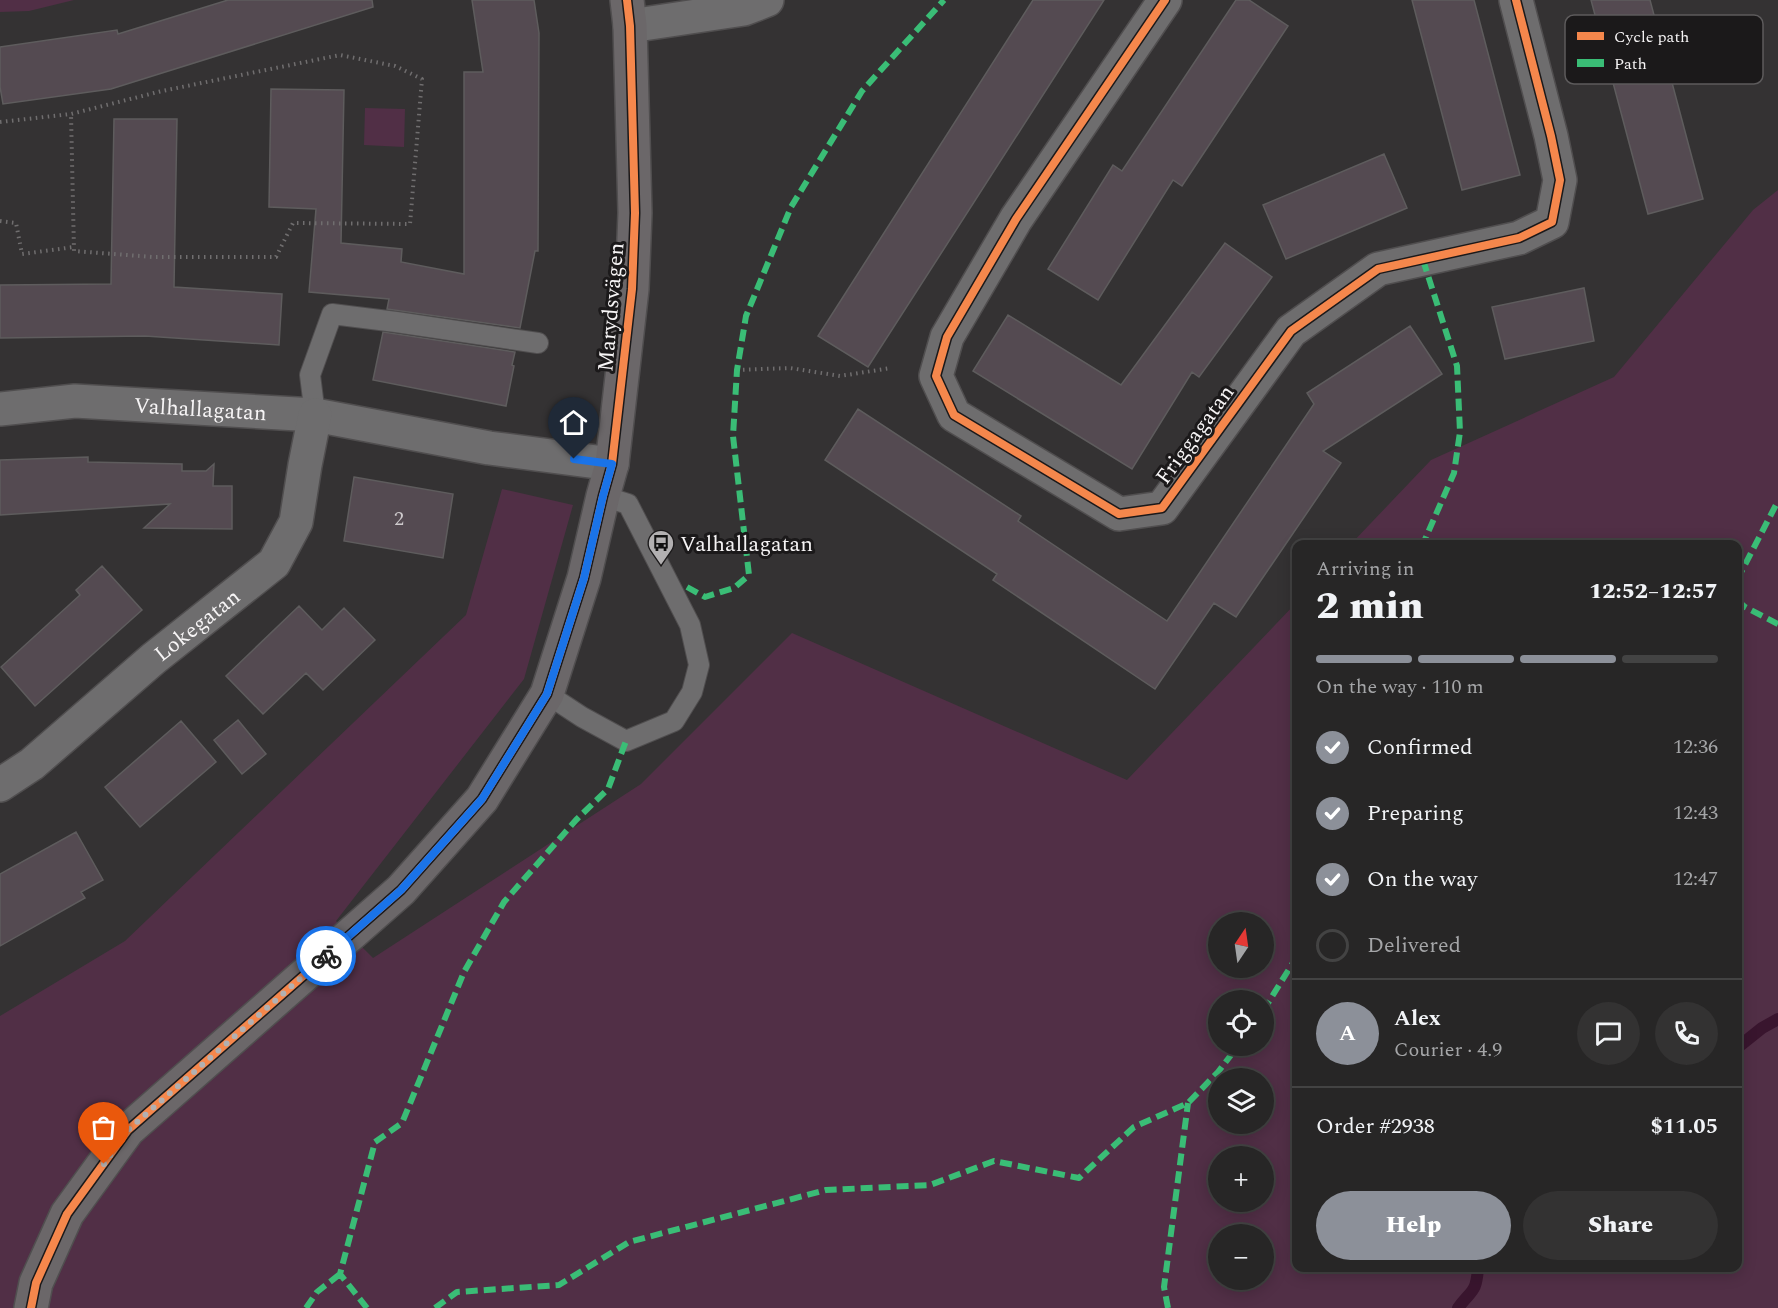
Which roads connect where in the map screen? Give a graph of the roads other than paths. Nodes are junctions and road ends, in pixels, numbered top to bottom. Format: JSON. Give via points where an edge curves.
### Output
{"nodes":[{"id":1,"x":767,"y":0,"type":"edge"},
{"id":2,"x":1165,"y":0,"type":"edge"},
{"id":3,"x":1516,"y":0,"type":"edge"},
{"id":4,"x":629,"y":13,"type":"edge"},
{"id":5,"x":538,"y":344,"type":"dead end"},
{"id":6,"x":0,"y":410,"type":"edge"},
{"id":7,"x":315,"y":415,"type":"junction"},
{"id":8,"x":612,"y":464,"type":"junction"},
{"id":9,"x":603,"y":496,"type":"junction"},
{"id":10,"x":547,"y":694,"type":"junction"},
{"id":11,"x":0,"y":785,"type":"edge"},
{"id":12,"x":31,"y":1308,"type":"edge"}],
"edges":[{"from":1,"to":4,"type":"street","via":[[744,9]]},
{"from":2,"to":3,"type":"street","name":"Friggagatan","via":[[1017,219],[947,338],[936,376],[954,415],[1119,514],[1162,508],[1291,331],[1378,269],[1519,238],[1552,222],[1560,180]]},
{"from":4,"to":8,"type":"street","name":"Marydsvägen","via":[[635,213],[632,289]]},
{"from":5,"to":7,"type":"lane","via":[[332,314],[310,375]]},
{"from":6,"to":7,"type":"street","name":"Valhallagatan","via":[[75,401]]},
{"from":7,"to":8,"type":"street","name":"Valhallagatan","via":[[489,448]]},
{"from":7,"to":11,"type":"street","name":"Lokegatan","via":[[296,522],[274,563],[153,659],[32,764]]},
{"from":8,"to":9,"type":"street","name":"Marydsvägen"},
{"from":9,"to":10,"type":"street","name":"Marydsvägen","via":[[584,578]]},
{"from":9,"to":10,"type":"lane","via":[[628,504],[690,625],[699,665],[692,692],[674,721],[626,741]]},
{"from":10,"to":12,"type":"street","name":"Marydsvägen","via":[[482,799],[401,890],[128,1130],[67,1214],[36,1283]]}]}
